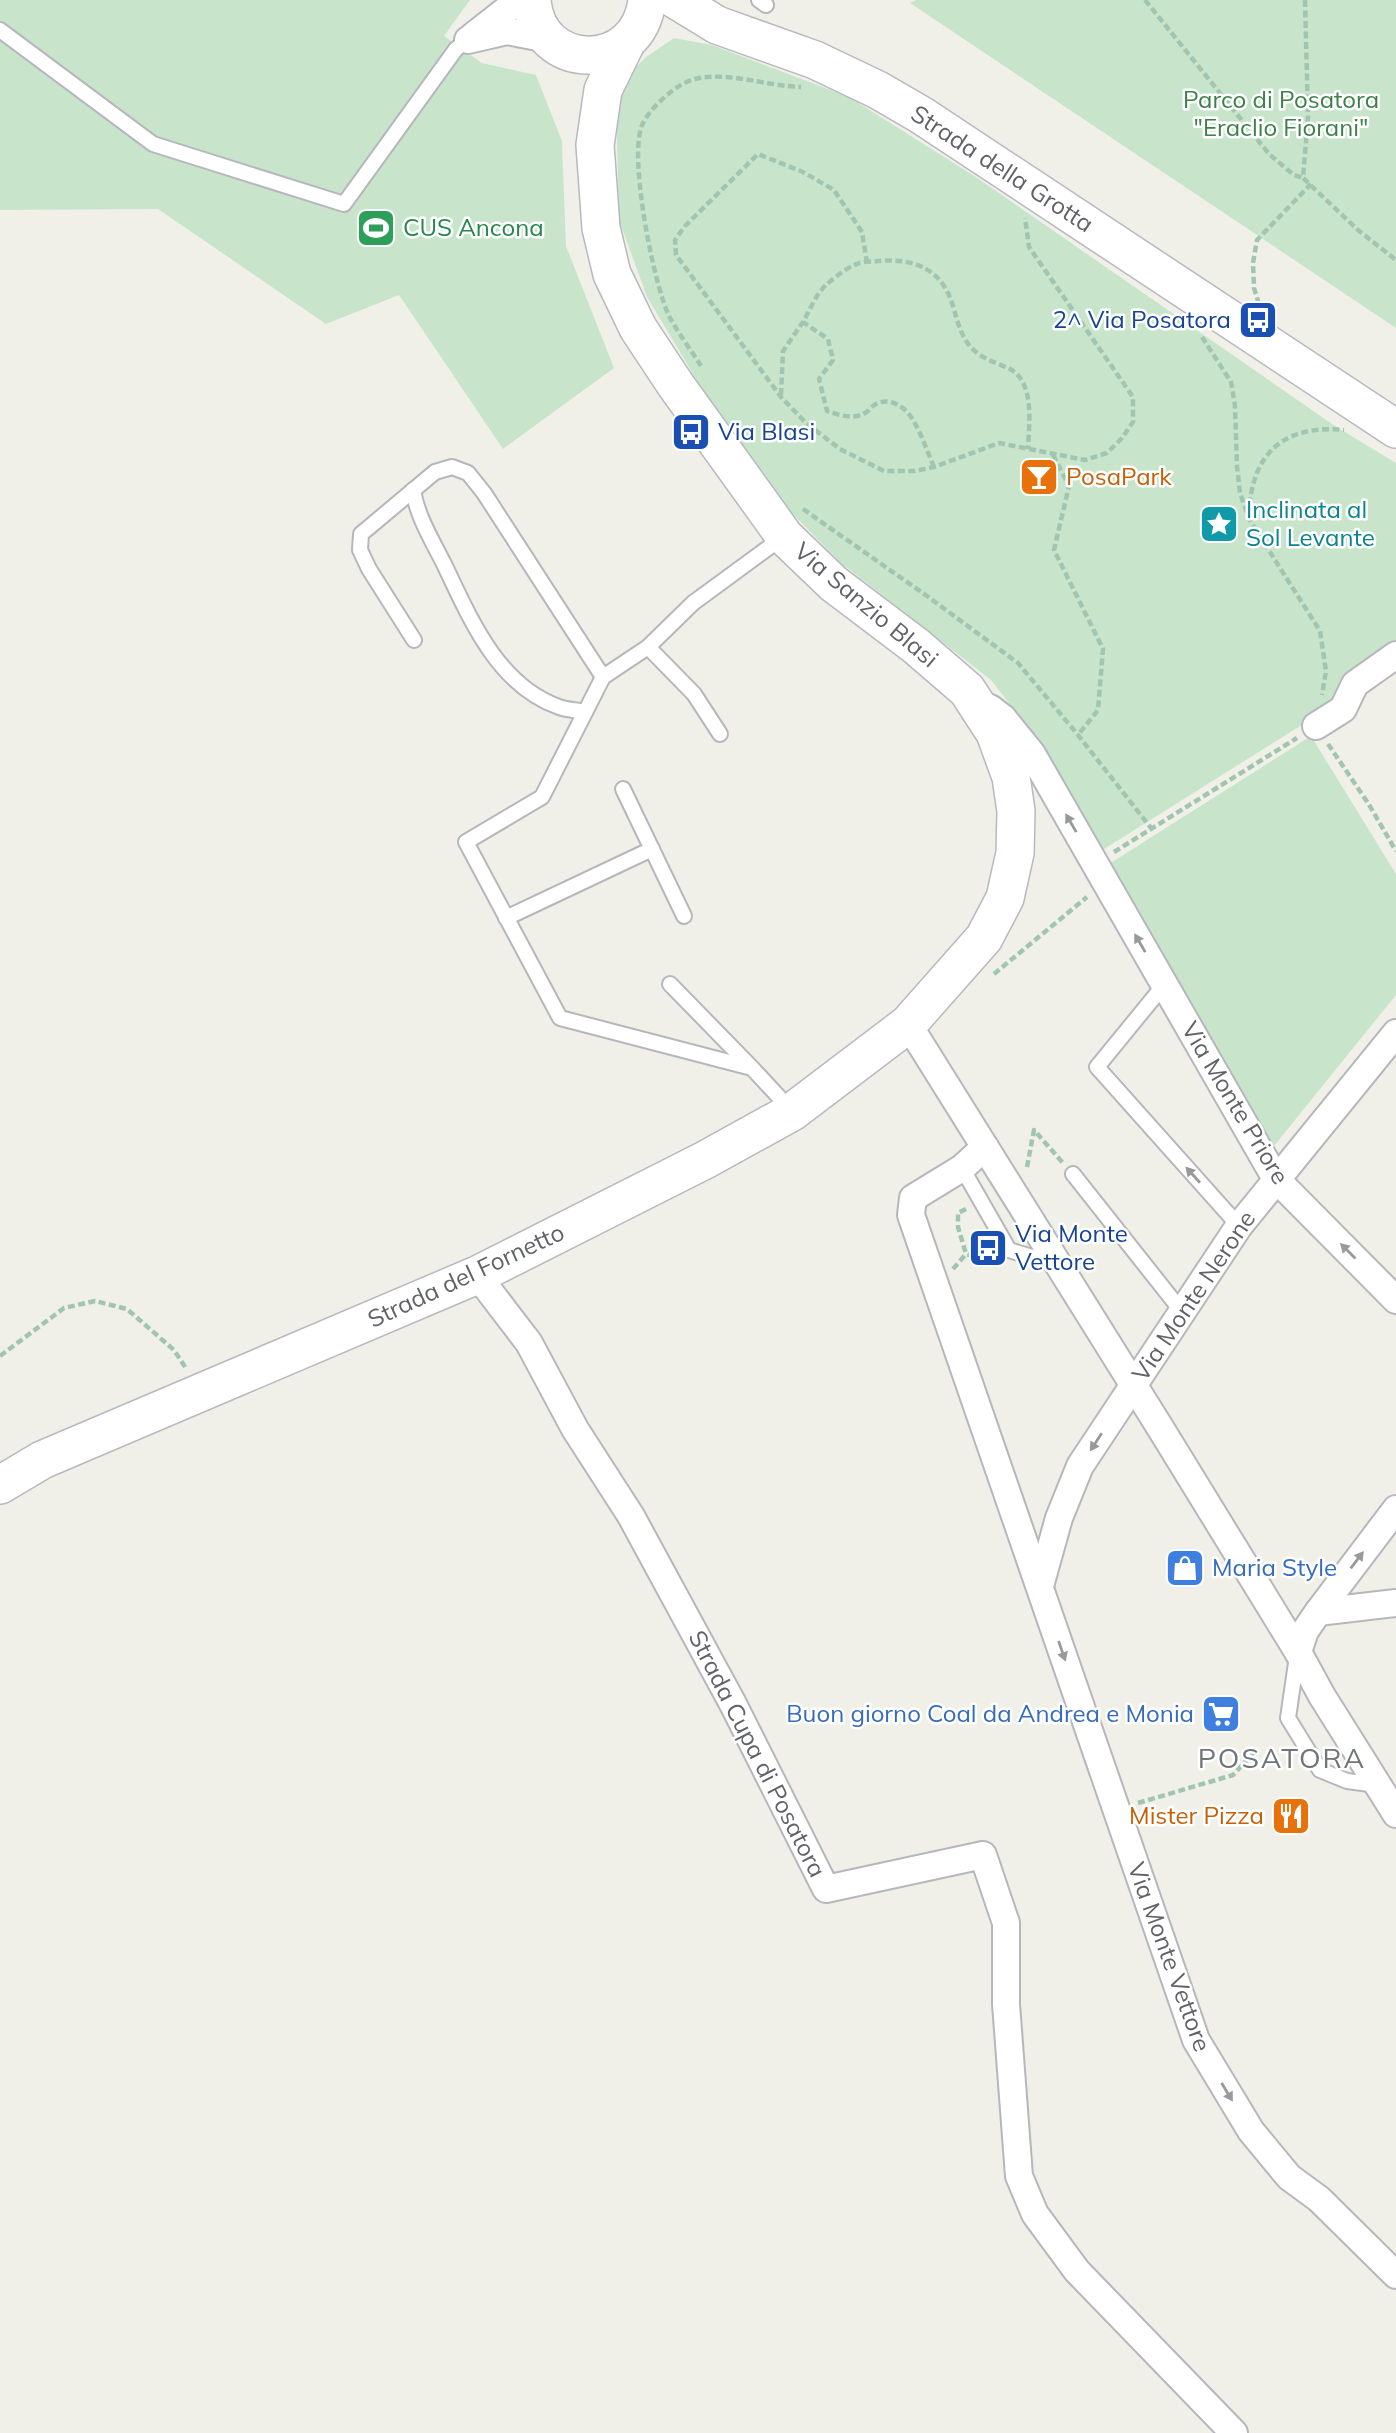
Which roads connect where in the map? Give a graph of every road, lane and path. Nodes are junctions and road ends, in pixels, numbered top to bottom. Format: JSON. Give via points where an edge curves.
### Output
{"nodes":[{"id":1,"x":519,"y":0,"type":"edge"},
{"id":2,"x":532,"y":0,"type":"edge"},
{"id":3,"x":676,"y":0,"type":"edge"},
{"id":4,"x":1146,"y":0,"type":"edge"},
{"id":5,"x":1305,"y":0,"type":"edge"},
{"id":6,"x":637,"y":25,"type":"edge"},
{"id":7,"x":717,"y":25,"type":"junction"},
{"id":8,"x":0,"y":30,"type":"edge"},
{"id":9,"x":468,"y":40,"type":"junction"},
{"id":10,"x":558,"y":46,"type":"junction"},
{"id":11,"x":803,"y":88,"type":"dead end"},
{"id":12,"x":595,"y":145,"type":"junction"},
{"id":13,"x":1303,"y":178,"type":"junction"},
{"id":14,"x":1021,"y":182,"type":"junction"},
{"id":15,"x":1311,"y":184,"type":"junction"},
{"id":16,"x":1396,"y":260,"type":"edge"},
{"id":17,"x":867,"y":262,"type":"junction"},
{"id":18,"x":803,"y":322,"type":"junction"},
{"id":19,"x":1200,"y":332,"type":"dead end"},
{"id":20,"x":1270,"y":346,"type":"junction"},
{"id":21,"x":704,"y":371,"type":"dead end"},
{"id":22,"x":781,"y":397,"type":"junction"},
{"id":23,"x":1396,"y":429,"type":"edge"},
{"id":24,"x":1348,"y":431,"type":"dead end"},
{"id":25,"x":1028,"y":449,"type":"junction"},
{"id":26,"x":1053,"y":454,"type":"junction"},
{"id":27,"x":934,"y":467,"type":"junction"},
{"id":28,"x":414,"y":490,"type":"junction"},
{"id":29,"x":788,"y":519,"type":"junction"},
{"id":30,"x":1249,"y":519,"type":"junction"},
{"id":31,"x":414,"y":640,"type":"dead end"},
{"id":32,"x":648,"y":647,"type":"junction"},
{"id":33,"x":1396,"y":655,"type":"edge"},
{"id":34,"x":603,"y":677,"type":"junction"},
{"id":35,"x":967,"y":690,"type":"junction"},
{"id":36,"x":585,"y":712,"type":"junction"},
{"id":37,"x":1316,"y":726,"type":"junction"},
{"id":38,"x":720,"y":734,"type":"dead end"},
{"id":39,"x":1078,"y":734,"type":"junction"},
{"id":40,"x":623,"y":789,"type":"dead end"},
{"id":41,"x":1151,"y":828,"type":"junction"},
{"id":42,"x":652,"y":849,"type":"junction"},
{"id":43,"x":1396,"y":851,"type":"edge"},
{"id":44,"x":1096,"y":881,"type":"junction"},
{"id":45,"x":684,"y":915,"type":"dead end"},
{"id":46,"x":506,"y":918,"type":"junction"},
{"id":47,"x":990,"y":977,"type":"dead end"},
{"id":48,"x":670,"y":984,"type":"dead end"},
{"id":49,"x":1164,"y":985,"type":"junction"},
{"id":50,"x":908,"y":1024,"type":"junction"},
{"id":51,"x":1396,"y":1033,"type":"edge"},
{"id":52,"x":752,"y":1068,"type":"junction"},
{"id":53,"x":792,"y":1112,"type":"junction"},
{"id":54,"x":985,"y":1147,"type":"junction"},
{"id":55,"x":962,"y":1168,"type":"junction"},
{"id":56,"x":1025,"y":1172,"type":"dead end"},
{"id":57,"x":1073,"y":1174,"type":"joint"},
{"id":58,"x":1276,"y":1180,"type":"junction"},
{"id":59,"x":973,"y":1204,"type":"dead end"},
{"id":60,"x":1239,"y":1226,"type":"junction"},
{"id":61,"x":1002,"y":1254,"type":"dead end"},
{"id":62,"x":1059,"y":1265,"type":"junction"},
{"id":63,"x":478,"y":1275,"type":"junction"},
{"id":64,"x":1396,"y":1300,"type":"edge"},
{"id":65,"x":1182,"y":1313,"type":"junction"},
{"id":66,"x":0,"y":1356,"type":"edge"},
{"id":67,"x":1134,"y":1385,"type":"junction"},
{"id":68,"x":201,"y":1391,"type":"junction"},
{"id":69,"x":0,"y":1485,"type":"edge"},
{"id":70,"x":1396,"y":1508,"type":"edge"},
{"id":71,"x":1040,"y":1586,"type":"junction"},
{"id":72,"x":1396,"y":1603,"type":"edge"},
{"id":73,"x":1318,"y":1612,"type":"junction"},
{"id":74,"x":1298,"y":1652,"type":"junction"},
{"id":75,"x":1253,"y":1753,"type":"dead end"},
{"id":76,"x":1378,"y":1785,"type":"junction"},
{"id":77,"x":1116,"y":1810,"type":"junction"},
{"id":78,"x":1396,"y":1814,"type":"edge"},
{"id":79,"x":1396,"y":2275,"type":"edge"},
{"id":80,"x":1234,"y":2433,"type":"edge"}],
"edges":[{"from":1,"to":9,"type":"street"},
{"from":2,"to":10,"type":"street","via":[[537,24]]},
{"from":3,"to":7,"type":"street","name":"Strada della Grotta"},
{"from":4,"to":13,"type":"path","via":[[1269,154]]},
{"from":5,"to":13,"type":"path","via":[[1308,117]]},
{"from":6,"to":7,"type":"street","name":"Strada della Grotta"},
{"from":6,"to":10,"type":"street","name":"Strada della Grotta","via":[[601,55],[587,56]]},
{"from":6,"to":12,"type":"street","name":"Via Sanzio Blasi","via":[[603,90]]},
{"from":7,"to":14,"type":"street","name":"Strada della Grotta","via":[[815,60],[878,90]]},
{"from":8,"to":9,"type":"lane","via":[[153,144],[344,204],[456,49]]},
{"from":9,"to":10,"type":"street","name":"Strada della Grotta","via":[[507,31]]},
{"from":10,"to":12,"type":"street","name":"Via Sanzio Blasi","via":[[584,97]]},
{"from":11,"to":21,"type":"path","via":[[724,78],[693,79],[664,96],[642,124],[637,165],[648,243],[669,315]]},
{"from":12,"to":29,"type":"street","name":"Via Sanzio Blasi","via":[[601,228],[612,274],[638,328],[722,453]]},
{"from":13,"to":15,"type":"path"},
{"from":14,"to":20,"type":"street","name":"Strada della Grotta"},
{"from":14,"to":26,"type":"path","via":[[1028,247],[1132,397],[1133,422],[1107,453],[1085,460]]},
{"from":15,"to":16,"type":"path"},
{"from":15,"to":20,"type":"path","via":[[1257,240],[1254,288]]},
{"from":17,"to":18,"type":"path","via":[[856,264],[824,287]]},
{"from":17,"to":22,"type":"path","via":[[862,232],[834,190],[758,155],[676,240],[676,255]]},
{"from":17,"to":25,"type":"path","via":[[911,261],[931,271],[944,285],[957,327],[971,349],[1011,369],[1023,382],[1030,410]]},
{"from":18,"to":22,"type":"path","via":[[783,351]]},
{"from":18,"to":27,"type":"path","via":[[828,339],[833,360],[819,379],[827,411],[855,416],[885,400],[895,402],[910,415]]},
{"from":19,"to":30,"type":"path","via":[[1231,382],[1240,494]]},
{"from":20,"to":23,"type":"street","name":"Strada della Grotta"},
{"from":22,"to":27,"type":"path","via":[[840,449],[884,471]]},
{"from":24,"to":30,"type":"path","via":[[1306,432],[1276,446],[1253,479]]},
{"from":25,"to":26,"type":"path"},
{"from":25,"to":27,"type":"path","via":[[999,443]]},
{"from":26,"to":39,"type":"path","via":[[1069,486],[1054,550],[1103,649],[1098,710]]},
{"from":28,"to":31,"type":"lane","via":[[368,526],[361,534],[360,550]]},
{"from":28,"to":34,"type":"lane","via":[[435,472],[452,467],[468,473]]},
{"from":28,"to":36,"type":"lane","via":[[416,507],[490,651],[507,673],[534,695],[560,708]]},
{"from":29,"to":32,"type":"lane"},
{"from":29,"to":35,"type":"street","name":"Via Sanzio Blasi","via":[[834,583]]},
{"from":29,"to":39,"type":"path","via":[[927,596],[1017,663]]},
{"from":30,"to":37,"type":"path","via":[[1320,631],[1326,671]]},
{"from":32,"to":34,"type":"lane"},
{"from":32,"to":38,"type":"lane","via":[[694,694]]},
{"from":33,"to":37,"type":"street","via":[[1355,684],[1343,709]]},
{"from":34,"to":36,"type":"lane"},
{"from":44,"to":35,"type":"street","name":"Via Sanzio Blasi","one_way":true,"via":[[1032,754],[1003,718]]},
{"from":35,"to":50,"type":"street","name":"Via Sanzio Blasi","via":[[995,733],[1012,777],[1015,853],[1005,898],[984,938]]},
{"from":36,"to":46,"type":"lane","via":[[542,797],[466,842]]},
{"from":37,"to":41,"type":"path"},
{"from":37,"to":43,"type":"path"},
{"from":39,"to":41,"type":"path"},
{"from":40,"to":42,"type":"lane"},
{"from":41,"to":44,"type":"path"},
{"from":42,"to":45,"type":"lane"},
{"from":42,"to":46,"type":"lane"},
{"from":44,"to":47,"type":"path"},
{"from":49,"to":44,"type":"street","name":"Via Monte Priore","one_way":true},
{"from":46,"to":52,"type":"lane","via":[[560,1018]]},
{"from":48,"to":52,"type":"lane"},
{"from":49,"to":58,"type":"street","name":"Via Monte Priore"},
{"from":60,"to":49,"type":"lane","one_way":true,"via":[[1097,1067]]},
{"from":50,"to":53,"type":"street","name":"Strada del Fornetto"},
{"from":50,"to":54,"type":"street"},
{"from":51,"to":58,"type":"street","name":"Via Monte Nerone"},
{"from":52,"to":53,"type":"lane"},
{"from":53,"to":63,"type":"street","name":"Strada del Fornetto"},
{"from":54,"to":55,"type":"street","name":"Via Monte Vettore"},
{"from":54,"to":62,"type":"street"},
{"from":55,"to":62,"type":"lane","via":[[1009,1250]]},
{"from":55,"to":71,"type":"street","name":"Via Monte Vettore","via":[[913,1198],[911,1215]]},
{"from":56,"to":57,"type":"path","via":[[1034,1130]]},
{"from":57,"to":65,"type":"lane"},
{"from":58,"to":60,"type":"street","name":"Via Monte Nerone"},
{"from":64,"to":58,"type":"street","name":"Via Monte Priore","one_way":true},
{"from":59,"to":61,"type":"path","via":[[958,1213],[966,1254],[990,1262]]},
{"from":60,"to":65,"type":"street","name":"Via Monte Nerone"},
{"from":62,"to":67,"type":"street"},
{"from":63,"to":68,"type":"street","name":"Strada del Fornetto"},
{"from":63,"to":80,"type":"street","name":"Strada Cupa di Posatora","via":[[529,1343],[575,1429],[631,1516],[826,1889],[983,1855],[1006,1923],[1006,2004],[1019,2176],[1035,2214],[1077,2271]]},
{"from":65,"to":67,"type":"street","name":"Via Monte Nerone"},
{"from":66,"to":68,"type":"path","via":[[64,1308],[95,1301],[127,1309],[174,1350]]},
{"from":67,"to":71,"type":"street","name":"Via Monte Nerone","one_way":true,"via":[[1080,1466]]},
{"from":67,"to":74,"type":"street"},
{"from":68,"to":69,"type":"street","name":"Strada del Fornetto","via":[[42,1460]]},
{"from":73,"to":70,"type":"street","one_way":true},
{"from":71,"to":77,"type":"street","name":"Via Monte Vettore","one_way":true},
{"from":72,"to":73,"type":"street"},
{"from":73,"to":74,"type":"street"},
{"from":74,"to":76,"type":"street"},
{"from":74,"to":76,"type":"lane","via":[[1288,1718],[1320,1770]]},
{"from":75,"to":77,"type":"path","via":[[1233,1775]]},
{"from":76,"to":78,"type":"street"},
{"from":77,"to":79,"type":"street","name":"Via Monte Vettore","one_way":true,"via":[[1196,2040],[1216,2074],[1251,2131],[1289,2177],[1319,2199]]}]}
